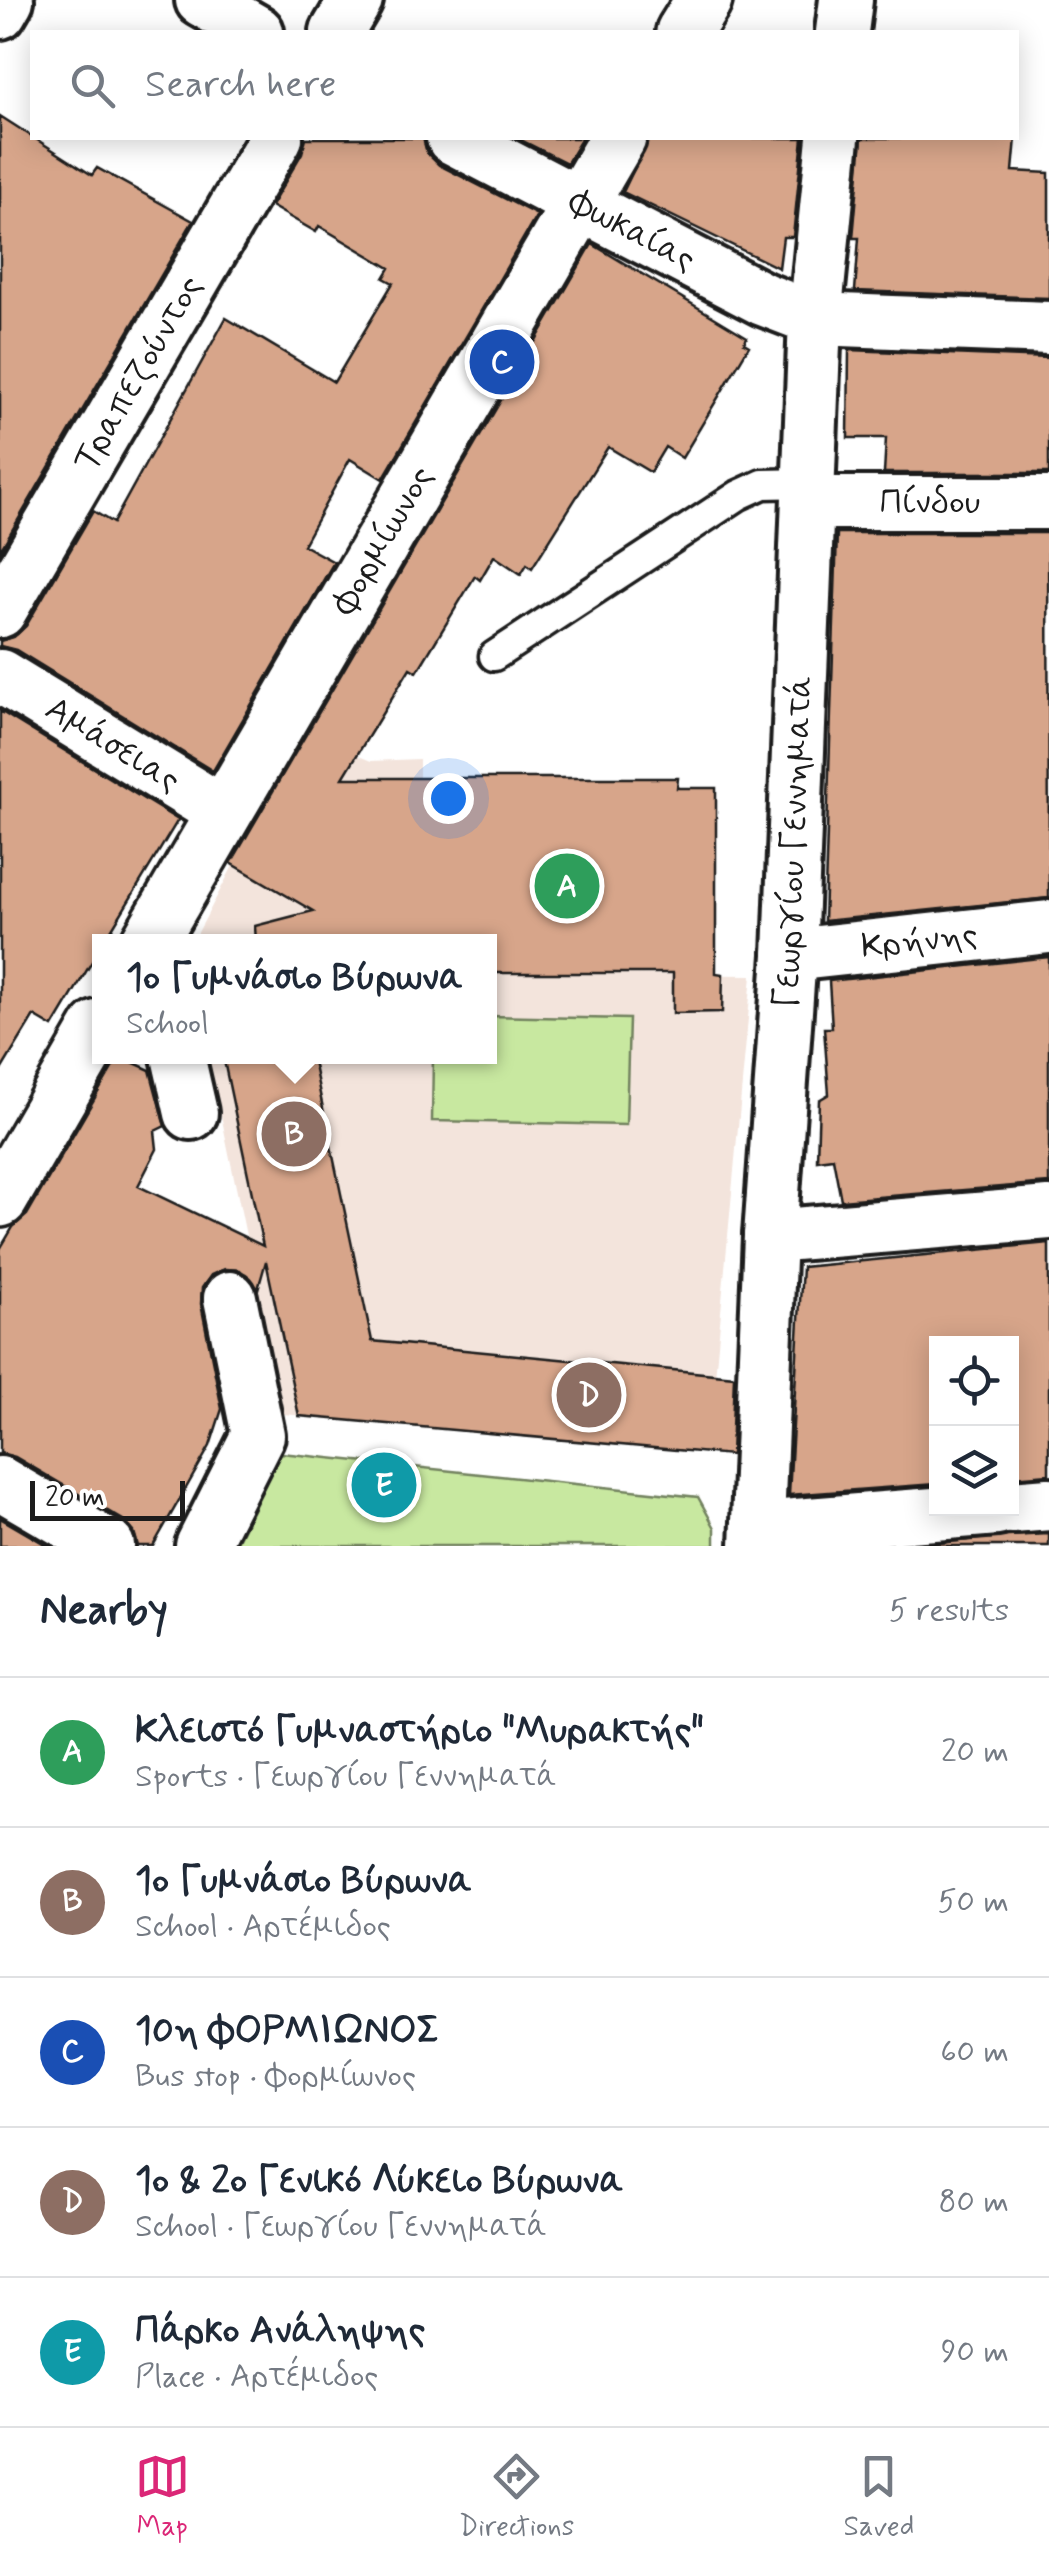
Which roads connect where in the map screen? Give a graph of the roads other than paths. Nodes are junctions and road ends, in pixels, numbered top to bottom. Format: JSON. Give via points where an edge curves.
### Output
{"nodes":[{"id":1,"x":7,"y":0,"type":"edge"},
{"id":2,"x":202,"y":0,"type":"edge"},
{"id":3,"x":356,"y":0,"type":"edge"},
{"id":4,"x":704,"y":0,"type":"edge"},
{"id":5,"x":846,"y":0,"type":"edge"},
{"id":6,"x":0,"y":12,"type":"edge"},
{"id":7,"x":254,"y":30,"type":"edge"},
{"id":8,"x":338,"y":30,"type":"edge"},
{"id":9,"x":685,"y":30,"type":"edge"},
{"id":10,"x":842,"y":30,"type":"edge"},
{"id":11,"x":275,"y":140,"type":"edge"},
{"id":12,"x":458,"y":140,"type":"edge"},
{"id":13,"x":617,"y":140,"type":"edge"},
{"id":14,"x":832,"y":140,"type":"edge"},
{"id":15,"x":578,"y":201,"type":"junction"},
{"id":16,"x":816,"y":318,"type":"junction"},
{"id":17,"x":1049,"y":328,"type":"edge"},
{"id":18,"x":810,"y":493,"type":"junction"},
{"id":19,"x":1049,"y":503,"type":"edge"},
{"id":20,"x":0,"y":611,"type":"edge"},
{"id":21,"x":494,"y":656,"type":"dead end"},
{"id":22,"x":0,"y":676,"type":"edge"},
{"id":23,"x":224,"y":813,"type":"junction"},
{"id":24,"x":1049,"y":928,"type":"edge"},
{"id":25,"x":154,"y":934,"type":"edge"},
{"id":26,"x":790,"y":955,"type":"junction"},
{"id":27,"x":92,"y":1040,"type":"edge"},
{"id":28,"x":180,"y":1064,"type":"edge"},
{"id":29,"x":191,"y":1113,"type":"dead end"},
{"id":30,"x":0,"y":1199,"type":"edge"},
{"id":31,"x":1049,"y":1213,"type":"edge"},
{"id":32,"x":770,"y":1236,"type":"junction"},
{"id":33,"x":230,"y":1298,"type":"dead end"},
{"id":34,"x":0,"y":1483,"type":"edge"},
{"id":35,"x":1049,"y":1504,"type":"edge"},
{"id":36,"x":1019,"y":1506,"type":"edge"},
{"id":37,"x":931,"y":1516,"type":"edge"},
{"id":38,"x":757,"y":1537,"type":"edge"},
{"id":39,"x":108,"y":1546,"type":"edge"},
{"id":40,"x":202,"y":1546,"type":"edge"}],
"edges":[{"from":1,"to":6,"type":"street"},
{"from":2,"to":7,"type":"street"},
{"from":3,"to":8,"type":"street"},
{"from":4,"to":9,"type":"street"},
{"from":5,"to":10,"type":"street"},
{"from":11,"to":20,"type":"street","name":"Τραπεζούντος"},
{"from":12,"to":15,"type":"street","name":"Φωκαίας"},
{"from":13,"to":15,"type":"street","name":"Φορμίωνος"},
{"from":14,"to":16,"type":"street","name":"Γεωργίου Γεννηματά"},
{"from":15,"to":16,"type":"street","name":"Φωκαίας","via":[[762,299]]},
{"from":15,"to":23,"type":"street","name":"Φορμίωνος"},
{"from":16,"to":17,"type":"street","name":"Φωκαίας"},
{"from":16,"to":18,"type":"street","name":"Γεωργίου Γεννηματά"},
{"from":18,"to":19,"type":"street","name":"Πίνδου"},
{"from":18,"to":21,"type":"lane","via":[[763,484],[739,495]]},
{"from":18,"to":26,"type":"street","name":"Γεωργίου Γεννηματά"},
{"from":22,"to":23,"type":"street","name":"Αμάσειας"},
{"from":23,"to":25,"type":"street","name":"Φορμίωνος"},
{"from":24,"to":26,"type":"street","name":"Κρήνης"},
{"from":26,"to":32,"type":"street","name":"Γεωργίου Γεννηματά"},
{"from":27,"to":30,"type":"street"},
{"from":28,"to":29,"type":"street"},
{"from":31,"to":32,"type":"street"},
{"from":32,"to":38,"type":"street","name":"Γεωργίου Γεννηματά"},
{"from":33,"to":40,"type":"street","via":[[258,1435]]},
{"from":34,"to":39,"type":"street"},
{"from":35,"to":36,"type":"street"},
{"from":37,"to":38,"type":"street"}]}
